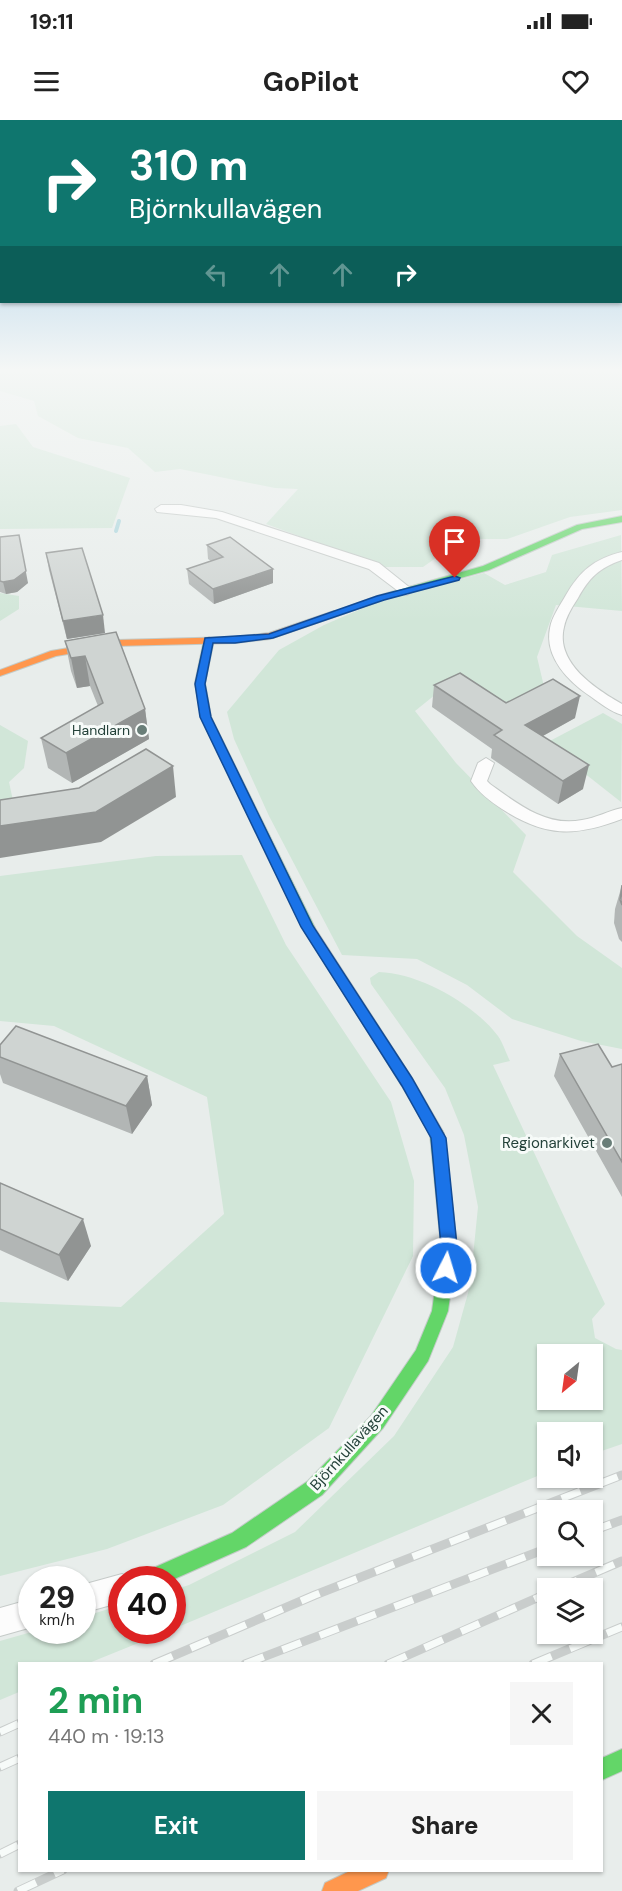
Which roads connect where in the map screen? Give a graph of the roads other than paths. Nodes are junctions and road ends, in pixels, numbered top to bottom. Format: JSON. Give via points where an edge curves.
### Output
{"nodes":[{"id":1,"x":161,"y":509,"type":"dead end"},
{"id":2,"x":622,"y":519,"type":"edge"},
{"id":3,"x":622,"y":556,"type":"edge"},
{"id":4,"x":407,"y":591,"type":"junction"},
{"id":5,"x":209,"y":640,"type":"junction"},
{"id":6,"x":0,"y":673,"type":"edge"},
{"id":7,"x":622,"y":710,"type":"edge"},
{"id":8,"x":486,"y":763,"type":"dead end"},
{"id":9,"x":622,"y":813,"type":"edge"},
{"id":10,"x":180,"y":1566,"type":"edge"},
{"id":11,"x":18,"y":1618,"type":"edge"},
{"id":12,"x":0,"y":1622,"type":"edge"},
{"id":13,"x":622,"y":1760,"type":"edge"},
{"id":14,"x":603,"y":1769,"type":"edge"},
{"id":15,"x":374,"y":1872,"type":"edge"},
{"id":16,"x":333,"y":1891,"type":"edge"}],
"edges":[{"from":1,"to":4,"type":"street","via":[[210,513],[263,529],[374,566]]},
{"from":2,"to":4,"type":"street","via":[[580,527],[486,568]]},
{"from":3,"to":7,"type":"street","via":[[589,569],[556,631],[561,658],[572,675]]},
{"from":4,"to":5,"type":"street","via":[[270,636]]},
{"from":5,"to":6,"type":"street","via":[[116,643],[54,653]]},
{"from":5,"to":10,"type":"street","name":"Björnkullavägen","via":[[200,684],[206,717],[308,927],[439,1138],[449,1246],[440,1311],[422,1355],[377,1422],[306,1495],[239,1540]]},
{"from":8,"to":9,"type":"street","via":[[479,781],[484,788],[528,819],[548,826],[579,828]]},
{"from":11,"to":12,"type":"street"},
{"from":13,"to":14,"type":"street"},
{"from":15,"to":16,"type":"street"}]}
